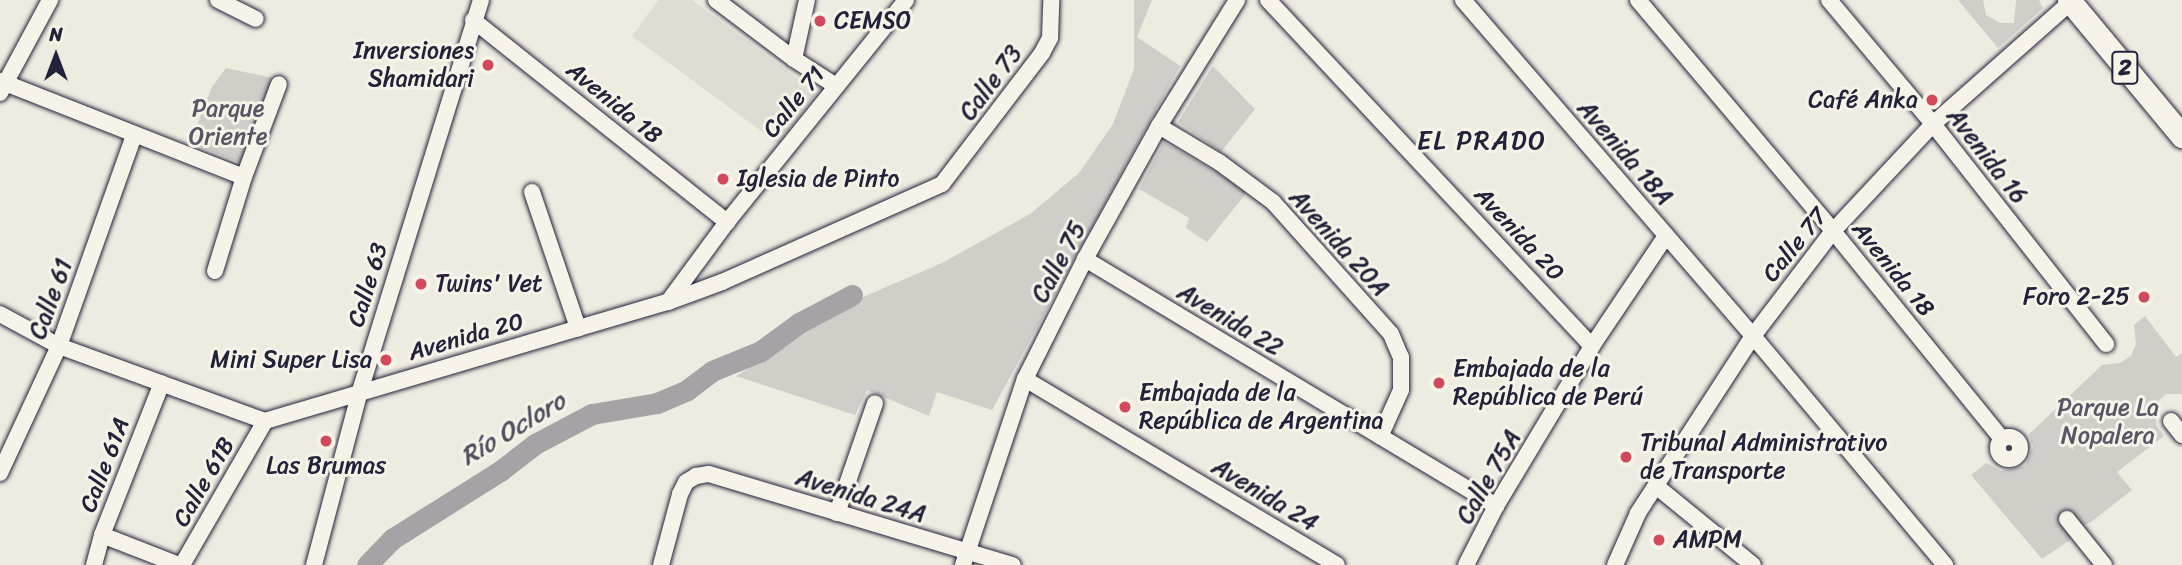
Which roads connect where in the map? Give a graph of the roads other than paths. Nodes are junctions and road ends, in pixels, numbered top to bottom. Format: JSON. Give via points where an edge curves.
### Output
{"nodes":[{"id":1,"x":50,"y":0,"type":"edge"},
{"id":2,"x":218,"y":0,"type":"edge"},
{"id":3,"x":481,"y":0,"type":"edge"},
{"id":4,"x":716,"y":0,"type":"edge"},
{"id":5,"x":807,"y":0,"type":"edge"},
{"id":6,"x":906,"y":0,"type":"edge"},
{"id":7,"x":1051,"y":0,"type":"edge"},
{"id":8,"x":1237,"y":0,"type":"edge"},
{"id":9,"x":1268,"y":0,"type":"edge"},
{"id":10,"x":1463,"y":0,"type":"edge"},
{"id":11,"x":1638,"y":0,"type":"edge"},
{"id":12,"x":1829,"y":0,"type":"edge"},
{"id":13,"x":2070,"y":1,"type":"edge"},
{"id":14,"x":256,"y":19,"type":"dead end"},
{"id":15,"x":474,"y":20,"type":"junction"},
{"id":16,"x":794,"y":59,"type":"junction"},
{"id":17,"x":279,"y":84,"type":"dead end"},
{"id":18,"x":2,"y":85,"type":"edge"},
{"id":19,"x":836,"y":86,"type":"junction"},
{"id":20,"x":1933,"y":124,"type":"junction"},
{"id":21,"x":1159,"y":125,"type":"junction"},
{"id":22,"x":134,"y":135,"type":"junction"},
{"id":23,"x":2182,"y":136,"type":"edge"},
{"id":24,"x":244,"y":177,"type":"junction"},
{"id":25,"x":942,"y":184,"type":"joint"},
{"id":26,"x":532,"y":192,"type":"dead end"},
{"id":27,"x":727,"y":222,"type":"junction"},
{"id":28,"x":1833,"y":231,"type":"junction"},
{"id":29,"x":1666,"y":236,"type":"junction"},
{"id":30,"x":1085,"y":259,"type":"junction"},
{"id":31,"x":215,"y":271,"type":"dead end"},
{"id":32,"x":668,"y":302,"type":"junction"},
{"id":33,"x":0,"y":314,"type":"edge"},
{"id":34,"x":578,"y":328,"type":"junction"},
{"id":35,"x":1753,"y":336,"type":"junction"},
{"id":36,"x":2106,"y":344,"type":"dead end"},
{"id":37,"x":1592,"y":345,"type":"junction"},
{"id":38,"x":59,"y":346,"type":"junction"},
{"id":39,"x":1025,"y":379,"type":"junction"},
{"id":40,"x":162,"y":383,"type":"junction"},
{"id":41,"x":360,"y":391,"type":"junction"},
{"id":42,"x":875,"y":403,"type":"dead end"},
{"id":43,"x":265,"y":421,"type":"junction"},
{"id":44,"x":2171,"y":421,"type":"dead end"},
{"id":45,"x":2182,"y":435,"type":"edge"},
{"id":46,"x":1380,"y":437,"type":"junction"},
{"id":47,"x":2002,"y":439,"type":"dead end"},
{"id":48,"x":0,"y":473,"type":"edge"},
{"id":49,"x":1656,"y":486,"type":"junction"},
{"id":50,"x":1496,"y":506,"type":"junction"},
{"id":51,"x":837,"y":513,"type":"junction"},
{"id":52,"x":2067,"y":519,"type":"dead end"},
{"id":53,"x":102,"y":535,"type":"junction"},
{"id":54,"x":965,"y":558,"type":"edge"},
{"id":55,"x":94,"y":565,"type":"edge"},
{"id":56,"x":180,"y":565,"type":"edge"},
{"id":57,"x":314,"y":565,"type":"edge"},
{"id":58,"x":661,"y":565,"type":"edge"},
{"id":59,"x":1013,"y":565,"type":"edge"},
{"id":60,"x":1337,"y":565,"type":"edge"},
{"id":61,"x":1466,"y":565,"type":"edge"},
{"id":62,"x":1615,"y":565,"type":"edge"},
{"id":63,"x":1753,"y":565,"type":"edge"},
{"id":64,"x":1945,"y":565,"type":"edge"},
{"id":65,"x":2104,"y":565,"type":"edge"}],
"edges":[{"from":1,"to":18,"type":"street"},
{"from":2,"to":14,"type":"street"},
{"from":3,"to":15,"type":"street","name":"Calle 63"},
{"from":4,"to":16,"type":"street"},
{"from":5,"to":16,"type":"street"},
{"from":6,"to":19,"type":"street","name":"Calle 71"},
{"from":7,"to":25,"type":"street","name":"Calle 73","via":[[1050,38],[1042,53]]},
{"from":8,"to":21,"type":"street","name":"Calle 75"},
{"from":9,"to":37,"type":"street","name":"Avenida 20"},
{"from":10,"to":29,"type":"street","name":"Avenida 18A"},
{"from":11,"to":28,"type":"street","name":"Avenida 18"},
{"from":12,"to":20,"type":"street","name":"Avenida 16"},
{"from":13,"to":20,"type":"street","name":"Calle 77"},
{"from":13,"to":23,"type":"highway","number":"2"},
{"from":15,"to":27,"type":"street","name":"Avenida 18"},
{"from":15,"to":41,"type":"street","name":"Calle 63"},
{"from":16,"to":19,"type":"street"},
{"from":17,"to":24,"type":"street"},
{"from":18,"to":22,"type":"street"},
{"from":19,"to":27,"type":"street","name":"Calle 71"},
{"from":20,"to":28,"type":"street","name":"Calle 77"},
{"from":20,"to":36,"type":"street","name":"Avenida 16"},
{"from":21,"to":30,"type":"street","name":"Calle 75"},
{"from":21,"to":46,"type":"street","name":"Avenida 20A","via":[[1273,202],[1391,334],[1401,357],[1401,390]]},
{"from":22,"to":24,"type":"street"},
{"from":22,"to":38,"type":"street","name":"Calle 61"},
{"from":24,"to":31,"type":"street"},
{"from":25,"to":32,"type":"street","name":"Avenida 20"},
{"from":26,"to":34,"type":"street"},
{"from":27,"to":32,"type":"street","name":"Calle 71"},
{"from":28,"to":35,"type":"street","name":"Calle 77"},
{"from":28,"to":47,"type":"street","name":"Avenida 18"},
{"from":29,"to":35,"type":"street","name":"Avenida 18A"},
{"from":29,"to":37,"type":"street","name":"Calle 75A"},
{"from":30,"to":39,"type":"street","name":"Calle 75"},
{"from":30,"to":46,"type":"street","name":"Avenida 22"},
{"from":32,"to":34,"type":"street","name":"Avenida 20"},
{"from":33,"to":38,"type":"street"},
{"from":34,"to":41,"type":"street","name":"Avenida 20"},
{"from":35,"to":49,"type":"street","name":"Calle 77"},
{"from":35,"to":64,"type":"street","name":"Avenida 18A"},
{"from":37,"to":50,"type":"street","name":"Calle 75A"},
{"from":38,"to":40,"type":"street"},
{"from":38,"to":48,"type":"street","name":"Calle 61"},
{"from":39,"to":54,"type":"street","name":"Calle 75"},
{"from":39,"to":60,"type":"street","name":"Avenida 24"},
{"from":40,"to":43,"type":"street"},
{"from":40,"to":53,"type":"street","name":"Calle 61A"},
{"from":41,"to":43,"type":"street","name":"Avenida 20"},
{"from":41,"to":57,"type":"street","name":"Calle 63"},
{"from":42,"to":51,"type":"street"},
{"from":43,"to":56,"type":"street","name":"Calle 61B"},
{"from":44,"to":45,"type":"street"},
{"from":46,"to":50,"type":"street","name":"Avenida 22"},
{"from":49,"to":62,"type":"street","name":"Calle 77","via":[[1638,513]]},
{"from":49,"to":63,"type":"street"},
{"from":50,"to":61,"type":"street","name":"Calle 75A"},
{"from":51,"to":54,"type":"street","name":"Avenida 24A"},
{"from":51,"to":58,"type":"street","name":"Avenida 24A","via":[[722,477],[696,476],[680,494]]},
{"from":52,"to":65,"type":"street"},
{"from":53,"to":55,"type":"street","name":"Calle 61A"},
{"from":53,"to":56,"type":"street"},
{"from":54,"to":59,"type":"street","name":"Avenida 24A"}]}
